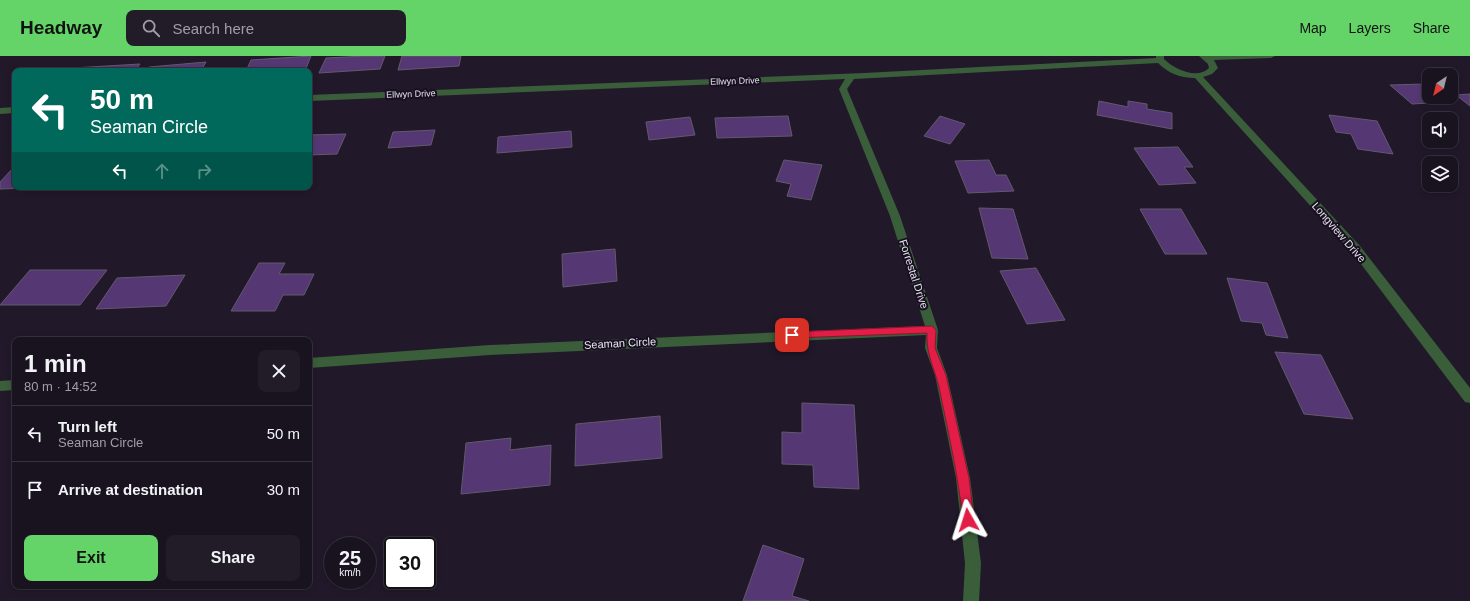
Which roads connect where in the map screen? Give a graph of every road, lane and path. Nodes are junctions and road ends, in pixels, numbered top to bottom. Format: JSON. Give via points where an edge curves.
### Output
{"nodes":[{"id":1,"x":1271,"y":56,"type":"edge"},
{"id":2,"x":1205,"y":57,"type":"edge"},
{"id":3,"x":1160,"y":58,"type":"edge"},
{"id":4,"x":852,"y":76,"type":"junction"},
{"id":5,"x":1198,"y":76,"type":"junction"},
{"id":6,"x":312,"y":98,"type":"edge"},
{"id":7,"x":12,"y":110,"type":"edge"},
{"id":8,"x":0,"y":111,"type":"edge"},
{"id":9,"x":932,"y":330,"type":"junction"},
{"id":10,"x":312,"y":363,"type":"edge"},
{"id":11,"x":12,"y":385,"type":"edge"},
{"id":12,"x":0,"y":386,"type":"edge"},
{"id":13,"x":1470,"y":398,"type":"edge"},
{"id":14,"x":971,"y":601,"type":"edge"}],
"edges":[{"from":1,"to":2,"type":"street"},
{"from":2,"to":5,"type":"street","via":[[1212,62],[1213,70],[1209,74]]},
{"from":3,"to":4,"type":"street","name":"Ellwyn Drive"},
{"from":3,"to":5,"type":"street","via":[[1163,65],[1177,72]]},
{"from":4,"to":6,"type":"street","name":"Ellwyn Drive"},
{"from":4,"to":9,"type":"street","name":"Forrestal Drive","via":[[843,90],[895,216]]},
{"from":5,"to":13,"type":"street","name":"Longview Drive","via":[[1356,249]]},
{"from":7,"to":8,"type":"street"},
{"from":9,"to":10,"type":"street","name":"Seaman Circle","via":[[490,350]]},
{"from":9,"to":14,"type":"street","name":"Forrestal Drive","via":[[931,348],[941,375],[963,478],[973,563]]},
{"from":11,"to":12,"type":"street"}]}
